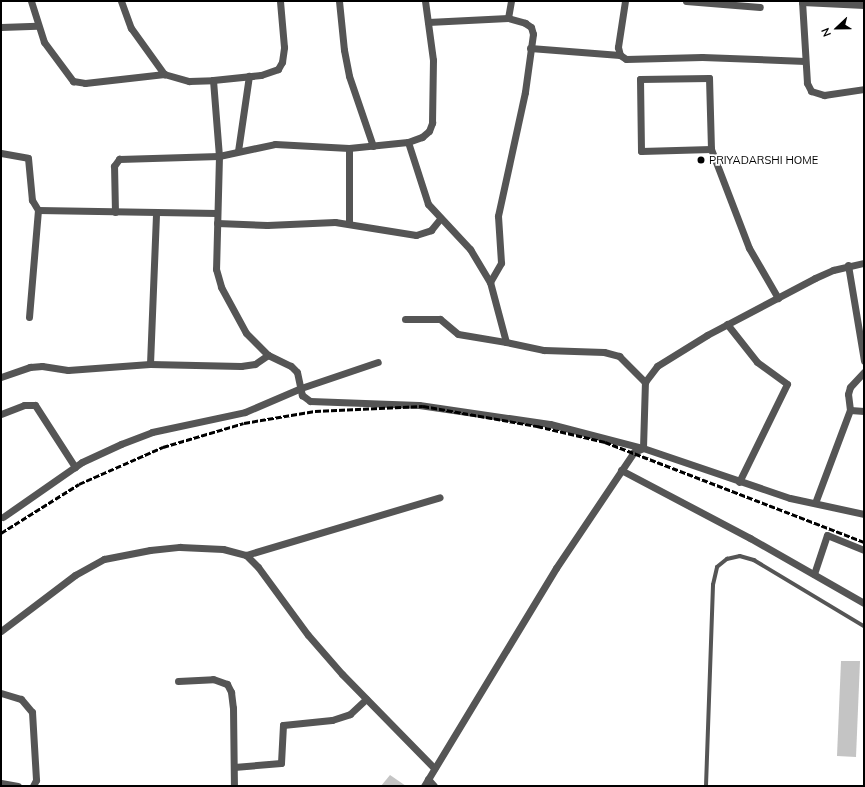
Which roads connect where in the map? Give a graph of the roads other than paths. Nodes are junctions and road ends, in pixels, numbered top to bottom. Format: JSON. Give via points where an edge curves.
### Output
{"nodes":[{"id":1,"x":31,"y":1,"type":"edge"},
{"id":2,"x":121,"y":1,"type":"edge"},
{"id":3,"x":280,"y":1,"type":"edge"},
{"id":4,"x":339,"y":1,"type":"edge"},
{"id":5,"x":424,"y":1,"type":"edge"},
{"id":6,"x":511,"y":1,"type":"edge"},
{"id":7,"x":625,"y":1,"type":"edge"},
{"id":8,"x":686,"y":1,"type":"edge"},
{"id":9,"x":802,"y":2,"type":"edge"},
{"id":10,"x":864,"y":5,"type":"edge"},
{"id":11,"x":760,"y":6,"type":"dead end"},
{"id":12,"x":508,"y":18,"type":"junction"},
{"id":13,"x":428,"y":22,"type":"junction"},
{"id":14,"x":37,"y":26,"type":"junction"},
{"id":15,"x":1,"y":27,"type":"edge"},
{"id":16,"x":530,"y":48,"type":"junction"},
{"id":17,"x":620,"y":55,"type":"junction"},
{"id":18,"x":806,"y":61,"type":"junction"},
{"id":19,"x":164,"y":74,"type":"junction"},
{"id":20,"x":249,"y":76,"type":"junction"},
{"id":21,"x":213,"y":80,"type":"junction"},
{"id":22,"x":864,"y":89,"type":"edge"},
{"id":23,"x":408,"y":142,"type":"junction"},
{"id":24,"x":373,"y":146,"type":"junction"},
{"id":25,"x":349,"y":148,"type":"junction"},
{"id":26,"x":711,"y":149,"type":"junction"},
{"id":27,"x":238,"y":151,"type":"junction"},
{"id":28,"x":1,"y":153,"type":"edge"},
{"id":29,"x":219,"y":156,"type":"junction"},
{"id":30,"x":38,"y":210,"type":"junction"},
{"id":31,"x":115,"y":212,"type":"junction"},
{"id":32,"x":156,"y":212,"type":"junction"},
{"id":33,"x":217,"y":213,"type":"junction"},
{"id":34,"x":440,"y":219,"type":"junction"},
{"id":35,"x":217,"y":223,"type":"junction"},
{"id":36,"x":348,"y":223,"type":"junction"},
{"id":37,"x":864,"y":263,"type":"edge"},
{"id":38,"x":848,"y":265,"type":"junction"},
{"id":39,"x":490,"y":282,"type":"junction"},
{"id":40,"x":778,"y":298,"type":"junction"},
{"id":41,"x":29,"y":317,"type":"dead end"},
{"id":42,"x":405,"y":319,"type":"dead end"},
{"id":43,"x":727,"y":324,"type":"junction"},
{"id":44,"x":862,"y":330,"type":"edge"},
{"id":45,"x":506,"y":342,"type":"junction"},
{"id":46,"x":268,"y":355,"type":"junction"},
{"id":47,"x":864,"y":361,"type":"edge"},
{"id":48,"x":378,"y":362,"type":"dead end"},
{"id":49,"x":150,"y":364,"type":"junction"},
{"id":50,"x":864,"y":372,"type":"edge"},
{"id":51,"x":1,"y":377,"type":"edge"},
{"id":52,"x":645,"y":382,"type":"junction"},
{"id":53,"x":301,"y":388,"type":"junction"},
{"id":54,"x":850,"y":410,"type":"junction"},
{"id":55,"x":864,"y":411,"type":"edge"},
{"id":56,"x":1,"y":414,"type":"edge"},
{"id":57,"x":643,"y":448,"type":"junction"},
{"id":58,"x":75,"y":466,"type":"junction"},
{"id":59,"x":621,"y":470,"type":"junction"},
{"id":60,"x":739,"y":482,"type":"junction"},
{"id":61,"x":440,"y":497,"type":"dead end"},
{"id":62,"x":815,"y":503,"type":"junction"},
{"id":63,"x":864,"y":514,"type":"edge"},
{"id":64,"x":3,"y":517,"type":"dead end"},
{"id":65,"x":864,"y":550,"type":"edge"},
{"id":66,"x":246,"y":555,"type":"junction"},
{"id":67,"x":814,"y":574,"type":"junction"},
{"id":68,"x":864,"y":603,"type":"edge"},
{"id":69,"x":864,"y":626,"type":"edge"},
{"id":70,"x":1,"y":631,"type":"edge"},
{"id":71,"x":178,"y":681,"type":"dead end"},
{"id":72,"x":1,"y":693,"type":"edge"},
{"id":73,"x":366,"y":699,"type":"junction"},
{"id":74,"x":234,"y":767,"type":"junction"},
{"id":75,"x":434,"y":768,"type":"junction"},
{"id":76,"x":428,"y":779,"type":"junction"},
{"id":77,"x":1,"y":783,"type":"edge"},
{"id":78,"x":18,"y":786,"type":"edge"},
{"id":79,"x":33,"y":786,"type":"edge"},
{"id":80,"x":234,"y":786,"type":"edge"},
{"id":81,"x":424,"y":786,"type":"edge"},
{"id":82,"x":434,"y":786,"type":"edge"},
{"id":83,"x":706,"y":786,"type":"edge"}],
"edges":[{"from":1,"to":14,"type":"street"},
{"from":2,"to":19,"type":"street","via":[[131,28]]},
{"from":3,"to":20,"type":"street","via":[[282,62],[278,69],[272,72]]},
{"from":4,"to":24,"type":"street","via":[[349,76]]},
{"from":5,"to":13,"type":"street"},
{"from":6,"to":12,"type":"street"},
{"from":7,"to":17,"type":"street","via":[[618,47]]},
{"from":8,"to":11,"type":"street"},
{"from":9,"to":10,"type":"street"},
{"from":9,"to":18,"type":"street"},
{"from":12,"to":13,"type":"street"},
{"from":12,"to":16,"type":"street","via":[[531,27],[533,34]]},
{"from":13,"to":23,"type":"street","via":[[434,88],[432,123],[429,131],[422,137]]},
{"from":14,"to":15,"type":"street"},
{"from":14,"to":19,"type":"street","via":[[44,42],[73,81],[85,83]]},
{"from":16,"to":17,"type":"street"},
{"from":16,"to":39,"type":"street","via":[[519,121],[498,216],[501,263]]},
{"from":17,"to":18,"type":"street","via":[[626,59],[702,57]]},
{"from":18,"to":22,"type":"street","via":[[807,83],[811,91],[817,95]]},
{"from":19,"to":21,"type":"street","via":[[189,81]]},
{"from":20,"to":21,"type":"street"},
{"from":20,"to":27,"type":"street"},
{"from":21,"to":29,"type":"street"},
{"from":23,"to":24,"type":"street"},
{"from":23,"to":34,"type":"street","via":[[428,204]]},
{"from":24,"to":25,"type":"street"},
{"from":25,"to":27,"type":"street","via":[[275,144]]},
{"from":25,"to":36,"type":"street"},
{"from":26,"to":26,"type":"street","via":[[641,151],[640,79],[709,78]]},
{"from":26,"to":40,"type":"street","via":[[749,248]]},
{"from":27,"to":29,"type":"street"},
{"from":28,"to":30,"type":"street","via":[[28,158],[32,200]]},
{"from":29,"to":31,"type":"street","via":[[119,159],[114,166]]},
{"from":29,"to":33,"type":"street"},
{"from":30,"to":31,"type":"street"},
{"from":30,"to":41,"type":"street"},
{"from":31,"to":32,"type":"street"},
{"from":32,"to":33,"type":"street"},
{"from":32,"to":49,"type":"street"},
{"from":33,"to":35,"type":"street"},
{"from":34,"to":36,"type":"street","via":[[431,230],[416,235]]},
{"from":34,"to":39,"type":"street","via":[[470,249]]},
{"from":35,"to":36,"type":"street"},
{"from":35,"to":46,"type":"street","via":[[216,269],[221,287],[246,333]]},
{"from":37,"to":38,"type":"street"},
{"from":38,"to":40,"type":"street"},
{"from":38,"to":44,"type":"street"},
{"from":39,"to":45,"type":"street"},
{"from":40,"to":43,"type":"street"},
{"from":42,"to":45,"type":"street","via":[[440,319],[458,334]]},
{"from":43,"to":52,"type":"street","via":[[657,366]]},
{"from":43,"to":60,"type":"street","via":[[757,362],[787,384]]},
{"from":44,"to":47,"type":"street"},
{"from":45,"to":52,"type":"street","via":[[544,350],[604,352],[619,356]]},
{"from":46,"to":49,"type":"street","via":[[255,364],[241,366]]},
{"from":46,"to":53,"type":"street","via":[[294,369]]},
{"from":48,"to":53,"type":"street"},
{"from":49,"to":51,"type":"street","via":[[68,370],[30,367]]},
{"from":50,"to":54,"type":"street","via":[[850,387]]},
{"from":52,"to":57,"type":"street"},
{"from":53,"to":57,"type":"street","via":[[305,399],[310,402],[419,405],[492,414],[564,427]]},
{"from":53,"to":58,"type":"street","via":[[245,412],[152,432]]},
{"from":54,"to":55,"type":"street"},
{"from":54,"to":62,"type":"street"},
{"from":56,"to":58,"type":"street","via":[[24,405],[35,405]]},
{"from":57,"to":59,"type":"street","via":[[634,452]]},
{"from":57,"to":60,"type":"street"},
{"from":58,"to":64,"type":"street"},
{"from":59,"to":67,"type":"street"},
{"from":59,"to":75,"type":"street","via":[[556,568]]},
{"from":60,"to":62,"type":"street"},
{"from":61,"to":66,"type":"street"},
{"from":62,"to":63,"type":"street"},
{"from":65,"to":67,"type":"street","via":[[828,535]]},
{"from":66,"to":70,"type":"street","via":[[223,549],[180,547],[104,559],[76,575]]},
{"from":66,"to":73,"type":"street","via":[[258,567],[308,635]]},
{"from":67,"to":68,"type":"street"},
{"from":69,"to":83,"type":"lane","via":[[754,560],[740,556],[727,559],[717,567],[713,585]]},
{"from":71,"to":74,"type":"street","via":[[214,679],[227,684],[233,708]]},
{"from":72,"to":79,"type":"street","via":[[21,699],[32,712],[36,780]]},
{"from":73,"to":74,"type":"street","via":[[350,714],[337,719],[283,725],[281,764]]},
{"from":73,"to":75,"type":"street"},
{"from":74,"to":80,"type":"street"},
{"from":75,"to":76,"type":"street"},
{"from":76,"to":81,"type":"street"},
{"from":76,"to":82,"type":"street"},
{"from":77,"to":78,"type":"street"}]}
